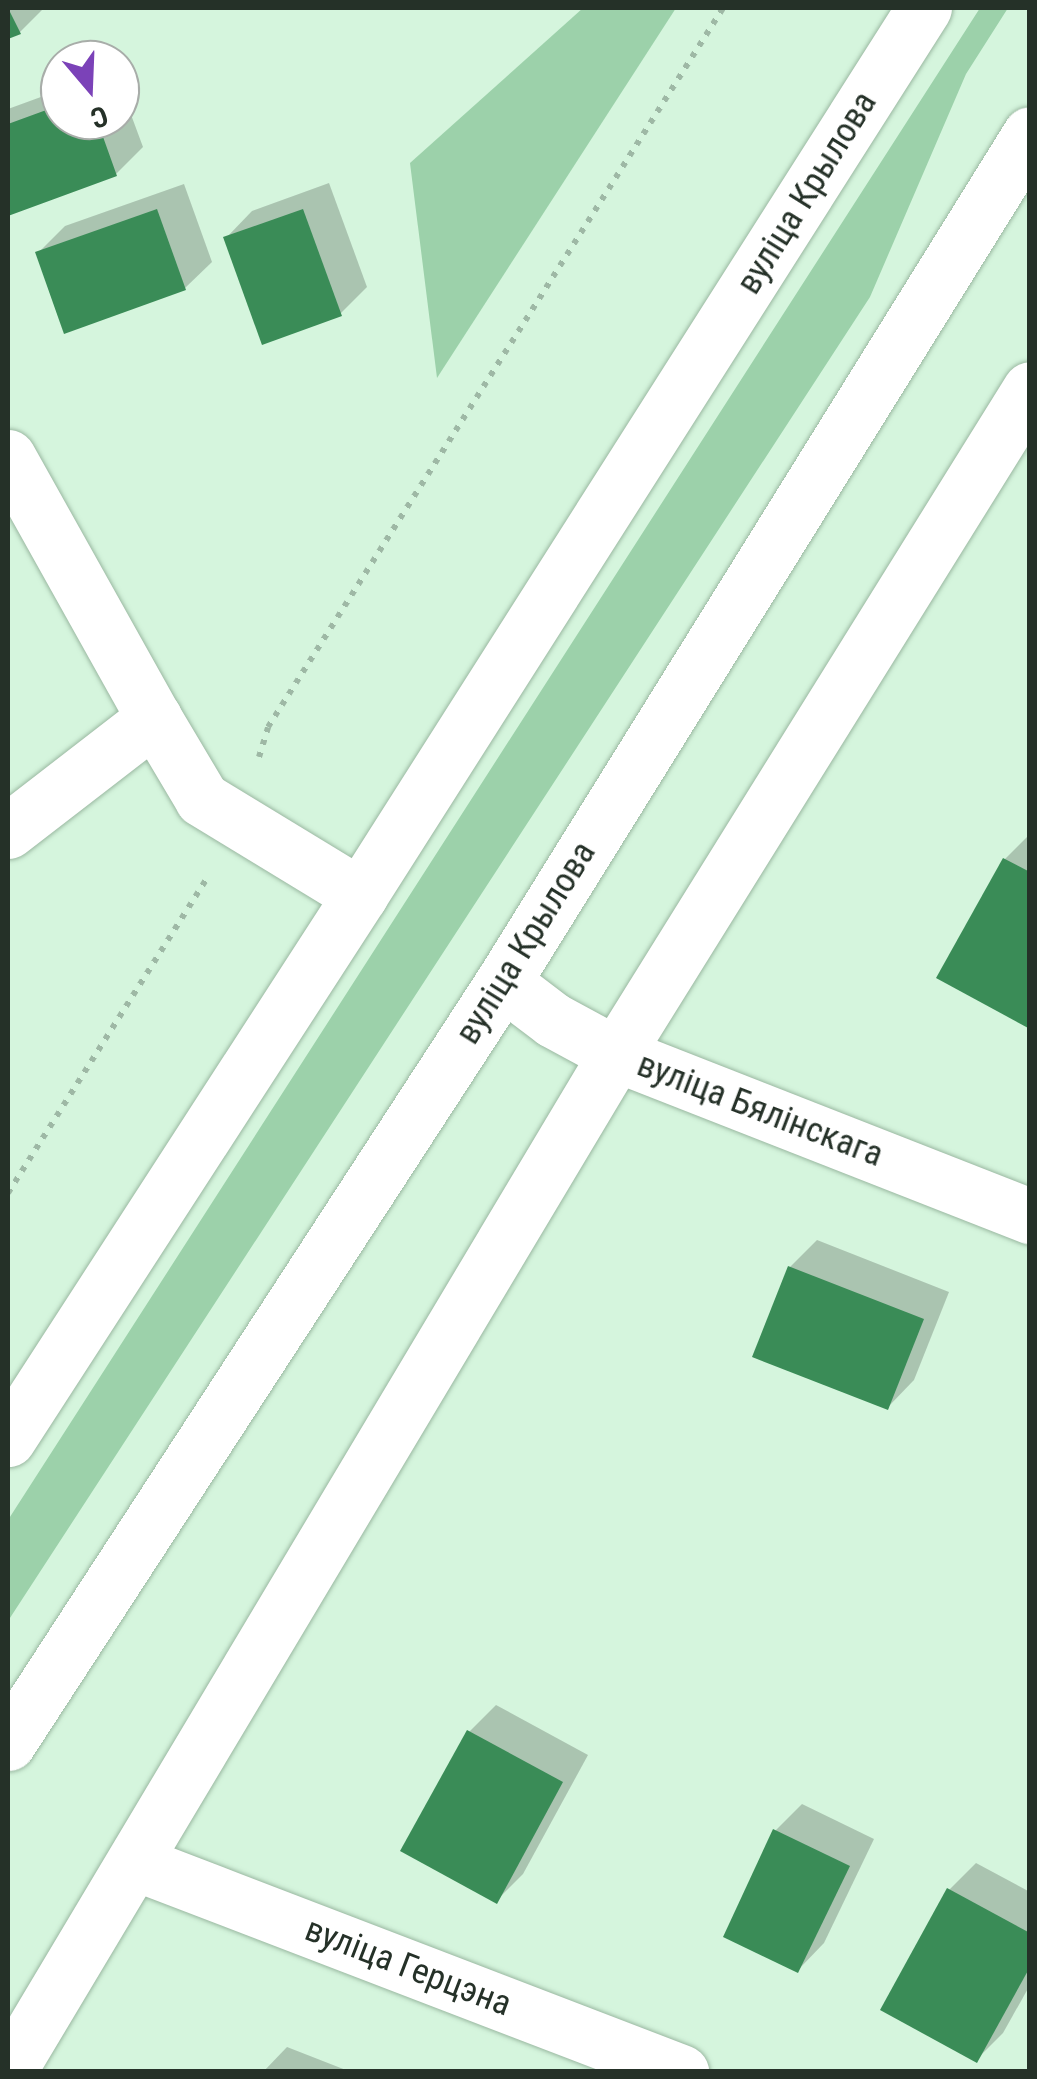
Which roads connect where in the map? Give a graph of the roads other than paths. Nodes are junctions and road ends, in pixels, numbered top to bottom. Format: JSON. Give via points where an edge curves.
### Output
{"nodes":[{"id":1,"x":924,"y":8,"type":"edge"},
{"id":2,"x":1030,"y":134,"type":"edge"},
{"id":3,"x":1030,"y":389,"type":"edge"},
{"id":4,"x":8,"y":457,"type":"edge"},
{"id":5,"x":154,"y":718,"type":"junction"},
{"id":6,"x":8,"y":831,"type":"edge"},
{"id":7,"x":360,"y":895,"type":"junction"},
{"id":8,"x":503,"y":982,"type":"junction"},
{"id":9,"x":616,"y":1054,"type":"junction"},
{"id":10,"x":1030,"y":1216,"type":"edge"},
{"id":11,"x":8,"y":1439,"type":"edge"},
{"id":12,"x":8,"y":1743,"type":"edge"},
{"id":13,"x":136,"y":1863,"type":"junction"},
{"id":14,"x":8,"y":2072,"type":"edge"},
{"id":15,"x":680,"y":2072,"type":"edge"}],
"edges":[{"from":1,"to":7,"type":"street","name":"вуліца Крылова"},
{"from":2,"to":8,"type":"street","name":"вуліца Крылова"},
{"from":3,"to":9,"type":"street"},
{"from":4,"to":5,"type":"street"},
{"from":5,"to":6,"type":"street"},
{"from":5,"to":7,"type":"street","via":[[202,799]]},
{"from":7,"to":11,"type":"street","name":"вуліца Крылова"},
{"from":8,"to":9,"type":"street","name":"вуліца Бялінскага","via":[[553,1020]]},
{"from":8,"to":12,"type":"street","name":"вуліца Крылова"},
{"from":9,"to":10,"type":"street","name":"вуліца Бялінскага"},
{"from":9,"to":13,"type":"street"},
{"from":13,"to":14,"type":"street"},
{"from":13,"to":15,"type":"street","name":"вуліца Герцэна"}]}
